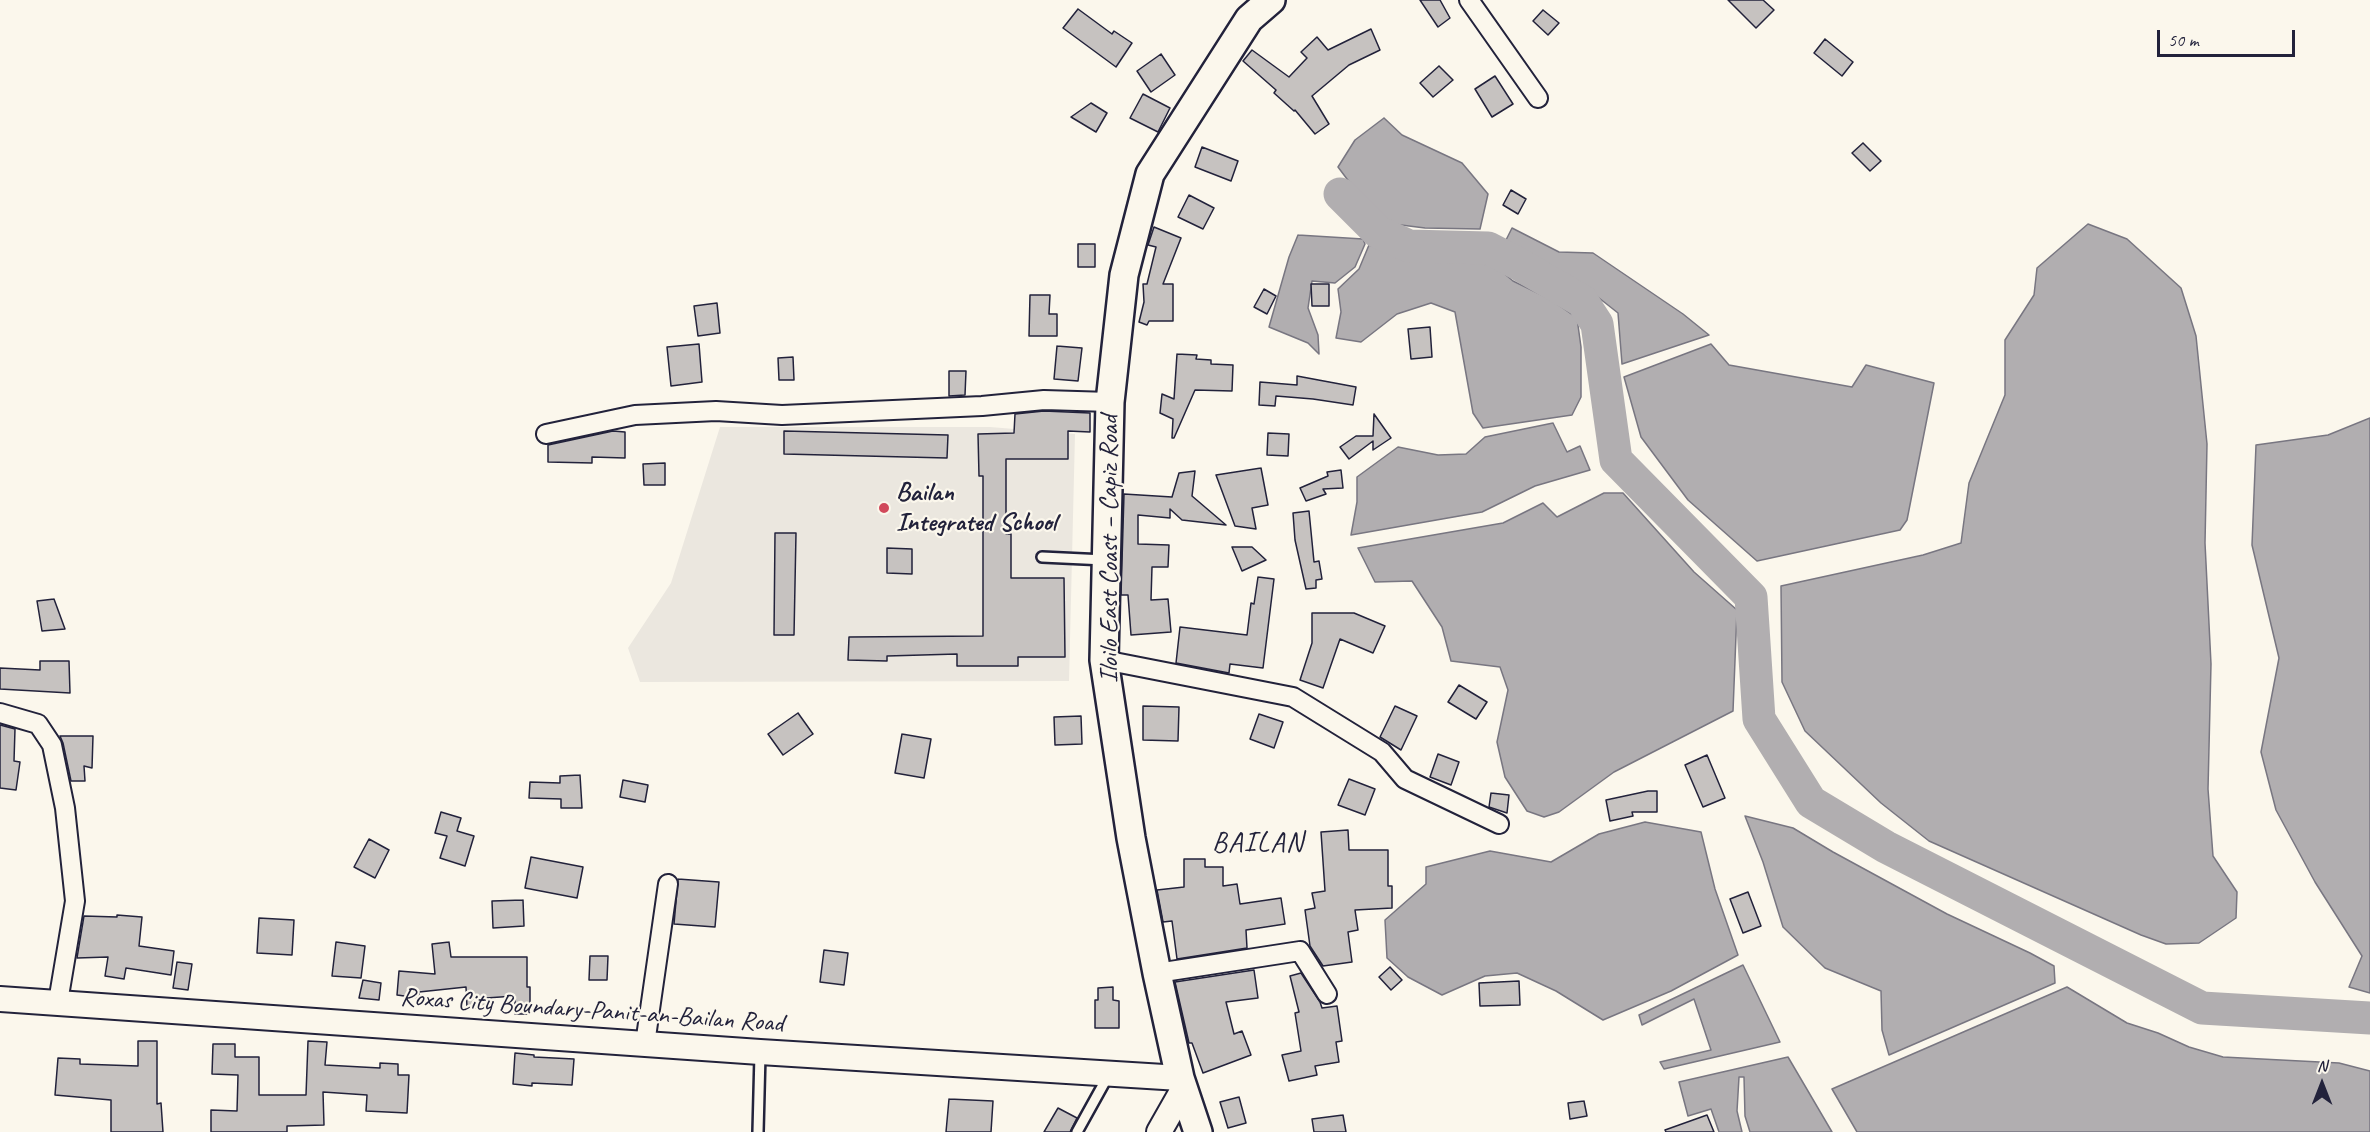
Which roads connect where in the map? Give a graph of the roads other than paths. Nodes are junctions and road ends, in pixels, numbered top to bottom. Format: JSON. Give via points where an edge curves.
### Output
{"nodes":[{"id":1,"x":1271,"y":0,"type":"edge"},
{"id":2,"x":1469,"y":0,"type":"edge"},
{"id":3,"x":1538,"y":98,"type":"dead end"},
{"id":4,"x":1110,"y":402,"type":"junction"},
{"id":5,"x":546,"y":434,"type":"dead end"},
{"id":6,"x":1042,"y":557,"type":"dead end"},
{"id":7,"x":1106,"y":560,"type":"junction"},
{"id":8,"x":1104,"y":660,"type":"junction"},
{"id":9,"x":0,"y":713,"type":"edge"},
{"id":10,"x":1499,"y":824,"type":"dead end"},
{"id":11,"x":668,"y":884,"type":"dead end"},
{"id":12,"x":1157,"y":972,"type":"junction"},
{"id":13,"x":1327,"y":994,"type":"dead end"},
{"id":14,"x":0,"y":999,"type":"edge"},
{"id":15,"x":58,"y":1002,"type":"junction"},
{"id":16,"x":645,"y":1044,"type":"junction"},
{"id":17,"x":760,"y":1052,"type":"junction"},
{"id":18,"x":1109,"y":1074,"type":"junction"},
{"id":19,"x":1182,"y":1083,"type":"junction"},
{"id":20,"x":758,"y":1132,"type":"edge"},
{"id":21,"x":1077,"y":1132,"type":"edge"},
{"id":22,"x":1159,"y":1132,"type":"edge"},
{"id":23,"x":1198,"y":1132,"type":"edge"}],
"edges":[{"from":1,"to":4,"type":"main road","name":"Iloilo East Coast – Capiz Road","via":[[1249,19],[1150,174],[1124,275]]},
{"from":2,"to":3,"type":"street"},
{"from":4,"to":5,"type":"street","via":[[1044,400],[782,415],[716,411],[634,414]]},
{"from":4,"to":7,"type":"main road","name":"Iloilo East Coast – Capiz Road"},
{"from":6,"to":7,"type":"lane"},
{"from":7,"to":8,"type":"main road","name":"Iloilo East Coast – Capiz Road"},
{"from":8,"to":10,"type":"street","via":[[1293,697],[1382,752],[1405,779]]},
{"from":8,"to":12,"type":"main road","name":"Iloilo East Coast – Capiz Road","via":[[1131,838]]},
{"from":9,"to":15,"type":"street","via":[[38,724],[52,745],[65,808],[75,901]]},
{"from":11,"to":16,"type":"street"},
{"from":12,"to":13,"type":"street","via":[[1300,951]]},
{"from":12,"to":19,"type":"main road","name":"Iloilo East Coast – Capiz Road"},
{"from":14,"to":15,"type":"main road","name":"Roxas City Boundary-Panit-an-Bailan Road"},
{"from":15,"to":16,"type":"main road","name":"Roxas City Boundary-Panit-an-Bailan Road"},
{"from":16,"to":17,"type":"main road","name":"Roxas City Boundary-Panit-an-Bailan Road"},
{"from":17,"to":18,"type":"main road","name":"Roxas City Boundary-Panit-an-Bailan Road"},
{"from":17,"to":20,"type":"lane"},
{"from":18,"to":19,"type":"main road","name":"Roxas City Boundary-Panit-an-Bailan Road"},
{"from":18,"to":21,"type":"lane"},
{"from":19,"to":22,"type":"main road"},
{"from":19,"to":23,"type":"main road","name":"Iloilo East Coast – Capiz Road"}]}
